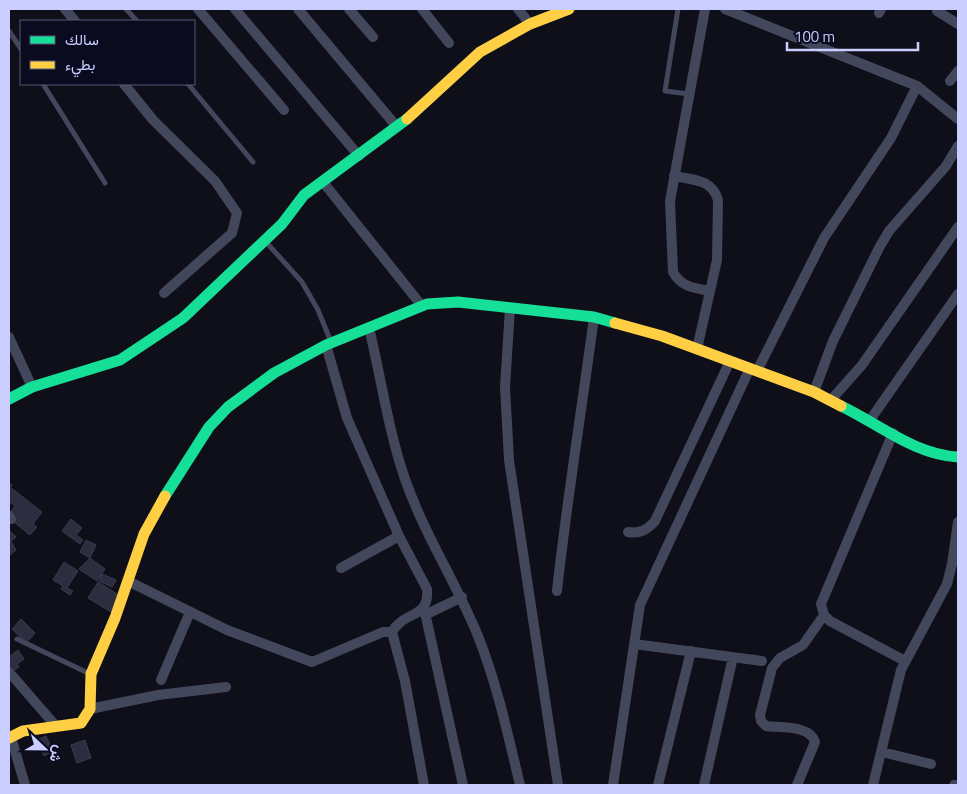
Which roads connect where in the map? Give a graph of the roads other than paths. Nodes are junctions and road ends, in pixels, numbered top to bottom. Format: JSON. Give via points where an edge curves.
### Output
{"nodes":[{"id":1,"x":65,"y":9,"type":"edge"},
{"id":2,"x":126,"y":9,"type":"edge"},
{"id":3,"x":198,"y":9,"type":"edge"},
{"id":4,"x":235,"y":9,"type":"edge"},
{"id":5,"x":298,"y":9,"type":"edge"},
{"id":6,"x":349,"y":9,"type":"edge"},
{"id":7,"x":422,"y":9,"type":"edge"},
{"id":8,"x":518,"y":9,"type":"edge"},
{"id":9,"x":569,"y":9,"type":"edge"},
{"id":10,"x":678,"y":9,"type":"edge"},
{"id":11,"x":705,"y":9,"type":"edge"},
{"id":12,"x":726,"y":9,"type":"edge"},
{"id":13,"x":937,"y":11,"type":"dead end"},
{"id":14,"x":74,"y":20,"type":"edge"},
{"id":15,"x":136,"y":20,"type":"edge"},
{"id":16,"x":530,"y":24,"type":"junction"},
{"id":17,"x":958,"y":24,"type":"edge"},
{"id":18,"x":9,"y":31,"type":"edge"},
{"id":19,"x":373,"y":36,"type":"dead end"},
{"id":20,"x":449,"y":43,"type":"dead end"},
{"id":21,"x":20,"y":48,"type":"edge"},
{"id":22,"x":958,"y":71,"type":"edge"},
{"id":23,"x":950,"y":81,"type":"dead end"},
{"id":24,"x":44,"y":85,"type":"edge"},
{"id":25,"x":125,"y":85,"type":"edge"},
{"id":26,"x":189,"y":85,"type":"edge"},
{"id":27,"x":917,"y":86,"type":"junction"},
{"id":28,"x":689,"y":94,"type":"junction"},
{"id":29,"x":284,"y":110,"type":"dead end"},
{"id":30,"x":958,"y":118,"type":"edge"},
{"id":31,"x":397,"y":127,"type":"junction"},
{"id":32,"x":958,"y":146,"type":"edge"},
{"id":33,"x":359,"y":156,"type":"junction"},
{"id":34,"x":253,"y":162,"type":"dead end"},
{"id":35,"x":674,"y":176,"type":"junction"},
{"id":36,"x":323,"y":182,"type":"junction"},
{"id":37,"x":105,"y":183,"type":"dead end"},
{"id":38,"x":958,"y":227,"type":"edge"},
{"id":39,"x":264,"y":240,"type":"junction"},
{"id":40,"x":710,"y":291,"type":"junction"},
{"id":41,"x":164,"y":294,"type":"dead end"},
{"id":42,"x":958,"y":294,"type":"edge"},
{"id":43,"x":422,"y":306,"type":"junction"},
{"id":44,"x":510,"y":308,"type":"junction"},
{"id":45,"x":594,"y":317,"type":"junction"},
{"id":46,"x":369,"y":328,"type":"junction"},
{"id":47,"x":9,"y":337,"type":"edge"},
{"id":48,"x":329,"y":344,"type":"junction"},
{"id":49,"x":697,"y":348,"type":"junction"},
{"id":50,"x":730,"y":361,"type":"junction"},
{"id":51,"x":753,"y":369,"type":"junction"},
{"id":52,"x":32,"y":387,"type":"junction"},
{"id":53,"x":814,"y":392,"type":"junction"},
{"id":54,"x":9,"y":399,"type":"edge"},
{"id":55,"x":831,"y":400,"type":"junction"},
{"id":56,"x":870,"y":420,"type":"junction"},
{"id":57,"x":893,"y":433,"type":"junction"},
{"id":58,"x":957,"y":454,"type":"edge"},
{"id":59,"x":958,"y":522,"type":"edge"},
{"id":60,"x":628,"y":532,"type":"dead end"},
{"id":61,"x":399,"y":536,"type":"junction"},
{"id":62,"x":341,"y":568,"type":"dead end"},
{"id":63,"x":128,"y":581,"type":"junction"},
{"id":64,"x":557,"y":591,"type":"dead end"},
{"id":65,"x":462,"y":597,"type":"junction"},
{"id":66,"x":190,"y":612,"type":"junction"},
{"id":67,"x":425,"y":612,"type":"junction"},
{"id":68,"x":824,"y":615,"type":"junction"},
{"id":69,"x":392,"y":632,"type":"junction"},
{"id":70,"x":17,"y":639,"type":"dead end"},
{"id":71,"x":634,"y":644,"type":"junction"},
{"id":72,"x":691,"y":651,"type":"junction"},
{"id":73,"x":733,"y":657,"type":"junction"},
{"id":74,"x":905,"y":660,"type":"junction"},
{"id":75,"x":762,"y":661,"type":"dead end"},
{"id":76,"x":9,"y":672,"type":"edge"},
{"id":77,"x":91,"y":674,"type":"junction"},
{"id":78,"x":161,"y":680,"type":"dead end"},
{"id":79,"x":226,"y":687,"type":"dead end"},
{"id":80,"x":90,"y":709,"type":"junction"},
{"id":81,"x":54,"y":725,"type":"junction"},
{"id":82,"x":10,"y":737,"type":"edge"},
{"id":83,"x":882,"y":752,"type":"junction"},
{"id":84,"x":932,"y":764,"type":"dead end"},
{"id":85,"x":877,"y":784,"type":"edge"},
{"id":86,"x":25,"y":785,"type":"edge"},
{"id":87,"x":424,"y":785,"type":"edge"},
{"id":88,"x":463,"y":785,"type":"edge"},
{"id":89,"x":520,"y":785,"type":"edge"},
{"id":90,"x":558,"y":785,"type":"edge"},
{"id":91,"x":613,"y":785,"type":"edge"},
{"id":92,"x":658,"y":785,"type":"edge"},
{"id":93,"x":704,"y":785,"type":"edge"},
{"id":94,"x":797,"y":785,"type":"edge"}],
"edges":[{"from":1,"to":14,"type":"street"},
{"from":2,"to":15,"type":"lane"},
{"from":3,"to":29,"type":"street"},
{"from":4,"to":33,"type":"street"},
{"from":5,"to":31,"type":"street"},
{"from":6,"to":19,"type":"street"},
{"from":7,"to":20,"type":"street"},
{"from":8,"to":16,"type":"street"},
{"from":9,"to":16,"type":"street"},
{"from":10,"to":28,"type":"lane","via":[[664,91]]},
{"from":11,"to":28,"type":"street"},
{"from":12,"to":27,"type":"street"},
{"from":13,"to":17,"type":"street"},
{"from":16,"to":31,"type":"street","via":[[480,52]]},
{"from":18,"to":21,"type":"lane"},
{"from":22,"to":23,"type":"street"},
{"from":24,"to":37,"type":"lane"},
{"from":25,"to":41,"type":"street","via":[[153,120],[214,181],[237,213],[232,233]]},
{"from":26,"to":34,"type":"lane"},
{"from":27,"to":30,"type":"street"},
{"from":27,"to":51,"type":"street","via":[[891,138],[824,238]]},
{"from":28,"to":35,"type":"street"},
{"from":31,"to":33,"type":"street"},
{"from":32,"to":53,"type":"street","via":[[946,166],[889,231],[879,248],[833,341]]},
{"from":33,"to":36,"type":"street"},
{"from":35,"to":40,"type":"street","via":[[670,201],[673,272],[685,286]]},
{"from":35,"to":40,"type":"street","via":[[707,183],[716,191],[717,260]]},
{"from":36,"to":39,"type":"street","via":[[304,195],[282,224]]},
{"from":36,"to":43,"type":"street"},
{"from":38,"to":55,"type":"street","via":[[862,365]]},
{"from":39,"to":48,"type":"lane","via":[[302,282],[318,310]]},
{"from":39,"to":52,"type":"street","via":[[184,318],[120,360]]},
{"from":40,"to":49,"type":"street"},
{"from":42,"to":56,"type":"street"},
{"from":43,"to":44,"type":"street","via":[[458,302]]},
{"from":43,"to":46,"type":"street"},
{"from":44,"to":45,"type":"street"},
{"from":44,"to":90,"type":"street","via":[[505,387],[509,460]]},
{"from":45,"to":49,"type":"street"},
{"from":45,"to":64,"type":"street"},
{"from":46,"to":48,"type":"street"},
{"from":46,"to":65,"type":"street","via":[[404,478],[420,520]]},
{"from":47,"to":52,"type":"street"},
{"from":48,"to":61,"type":"street","via":[[347,418]]},
{"from":48,"to":63,"type":"street","via":[[274,373],[228,407],[209,427],[172,483],[144,534]]},
{"from":49,"to":50,"type":"street"},
{"from":50,"to":51,"type":"street"},
{"from":50,"to":60,"type":"street","via":[[655,521],[647,530]]},
{"from":51,"to":53,"type":"street"},
{"from":51,"to":71,"type":"street","via":[[640,606]]},
{"from":52,"to":54,"type":"street"},
{"from":53,"to":55,"type":"street"},
{"from":55,"to":56,"type":"street"},
{"from":56,"to":57,"type":"street"},
{"from":57,"to":58,"type":"street","via":[[924,451]]},
{"from":57,"to":68,"type":"street","via":[[826,590],[821,604]]},
{"from":59,"to":74,"type":"street","via":[[946,584]]},
{"from":61,"to":62,"type":"street"},
{"from":61,"to":67,"type":"street","via":[[427,589]]},
{"from":63,"to":66,"type":"street"},
{"from":63,"to":77,"type":"street"},
{"from":65,"to":67,"type":"street"},
{"from":65,"to":89,"type":"street","via":[[498,696]]},
{"from":66,"to":69,"type":"street","via":[[227,630],[312,662],[383,632]]},
{"from":66,"to":78,"type":"street"},
{"from":67,"to":69,"type":"street","via":[[396,624]]},
{"from":67,"to":88,"type":"street"},
{"from":68,"to":74,"type":"street"},
{"from":68,"to":94,"type":"street","via":[[803,645],[780,658],[772,668],[760,714],[766,726],[807,731],[813,735],[814,742]]},
{"from":69,"to":87,"type":"street","via":[[412,713]]},
{"from":70,"to":77,"type":"lane"},
{"from":71,"to":72,"type":"street"},
{"from":71,"to":91,"type":"street"},
{"from":72,"to":73,"type":"street"},
{"from":72,"to":92,"type":"street"},
{"from":73,"to":75,"type":"street"},
{"from":73,"to":93,"type":"street"},
{"from":74,"to":83,"type":"street"},
{"from":76,"to":81,"type":"street"},
{"from":77,"to":80,"type":"street"},
{"from":79,"to":80,"type":"street","via":[[158,695]]},
{"from":80,"to":81,"type":"street","via":[[81,723]]},
{"from":81,"to":82,"type":"street"},
{"from":82,"to":86,"type":"street"},
{"from":83,"to":84,"type":"street"},
{"from":83,"to":85,"type":"street"}]}
